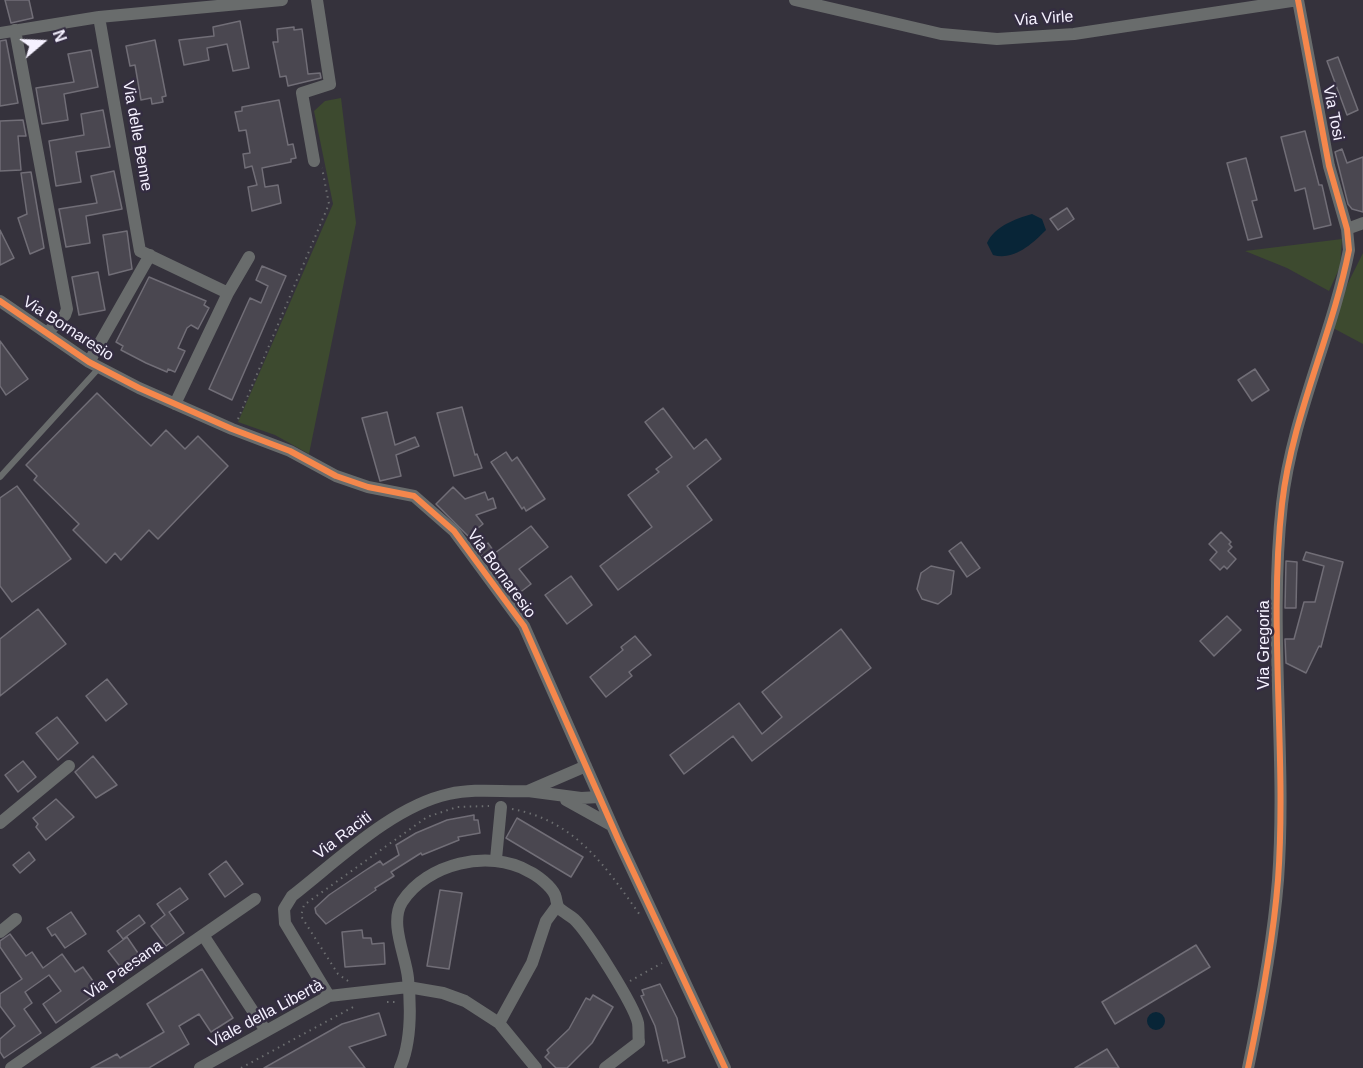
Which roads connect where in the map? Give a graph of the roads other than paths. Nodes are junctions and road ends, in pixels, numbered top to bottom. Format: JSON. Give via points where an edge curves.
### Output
{"nodes":[{"id":1,"x":282,"y":0,"type":"edge"},
{"id":2,"x":317,"y":0,"type":"edge"},
{"id":3,"x":795,"y":0,"type":"edge"},
{"id":4,"x":1298,"y":0,"type":"edge"},
{"id":5,"x":222,"y":3,"type":"edge"},
{"id":6,"x":99,"y":17,"type":"junction"},
{"id":7,"x":15,"y":30,"type":"junction"},
{"id":8,"x":0,"y":33,"type":"edge"},
{"id":9,"x":318,"y":161,"type":"road end"},
{"id":10,"x":1363,"y":223,"type":"edge"},
{"id":11,"x":1347,"y":229,"type":"junction"},
{"id":12,"x":150,"y":255,"type":"junction"},
{"id":13,"x":249,"y":257,"type":"dead end"},
{"id":14,"x":228,"y":293,"type":"junction"},
{"id":15,"x":0,"y":301,"type":"edge"},
{"id":16,"x":48,"y":332,"type":"junction"},
{"id":17,"x":94,"y":365,"type":"junction"},
{"id":18,"x":175,"y":404,"type":"junction"},
{"id":19,"x":0,"y":477,"type":"edge"},
{"id":20,"x":69,"y":766,"type":"dead end"},
{"id":21,"x":586,"y":766,"type":"junction"},
{"id":22,"x":528,"y":791,"type":"junction"},
{"id":23,"x":551,"y":794,"type":"junction"},
{"id":24,"x":599,"y":797,"type":"junction"},
{"id":25,"x":501,"y":807,"type":"road end"},
{"id":26,"x":0,"y":823,"type":"edge"},
{"id":27,"x":613,"y":826,"type":"junction"},
{"id":28,"x":496,"y":859,"type":"junction"},
{"id":29,"x":255,"y":898,"type":"dead end"},
{"id":30,"x":557,"y":906,"type":"junction"},
{"id":31,"x":16,"y":919,"type":"dead end"},
{"id":32,"x":0,"y":932,"type":"edge"},
{"id":33,"x":203,"y":935,"type":"junction"},
{"id":34,"x":408,"y":987,"type":"junction"},
{"id":35,"x":329,"y":996,"type":"junction"},
{"id":36,"x":499,"y":1023,"type":"junction"},
{"id":37,"x":266,"y":1031,"type":"junction"},
{"id":38,"x":11,"y":1068,"type":"edge"},
{"id":39,"x":200,"y":1068,"type":"edge"},
{"id":40,"x":400,"y":1068,"type":"edge"},
{"id":41,"x":536,"y":1068,"type":"edge"},
{"id":42,"x":605,"y":1068,"type":"edge"},
{"id":43,"x":725,"y":1068,"type":"edge"},
{"id":44,"x":1248,"y":1068,"type":"edge"}],
"edges":[{"from":1,"to":5,"type":"street"},
{"from":2,"to":9,"type":"street","via":[[330,84],[302,93]]},
{"from":3,"to":4,"type":"street","name":"Via Virle","via":[[941,34],[997,39],[1074,34]]},
{"from":4,"to":11,"type":"street","name":"Via Tosi","via":[[1329,166]]},
{"from":5,"to":6,"type":"street"},
{"from":6,"to":7,"type":"street"},
{"from":6,"to":12,"type":"street","name":"Via delle Benne","via":[[140,250]]},
{"from":7,"to":8,"type":"street"},
{"from":7,"to":16,"type":"street","via":[[67,309]]},
{"from":10,"to":11,"type":"street"},
{"from":11,"to":44,"type":"street","name":"Via Gregoria","via":[[1349,250],[1345,270],[1290,449],[1282,505],[1278,879],[1266,978]]},
{"from":12,"to":14,"type":"street"},
{"from":12,"to":17,"type":"street"},
{"from":13,"to":14,"type":"street"},
{"from":14,"to":18,"type":"street"},
{"from":15,"to":16,"type":"street","name":"Via Bornaresio"},
{"from":16,"to":17,"type":"street","name":"Via Bornaresio"},
{"from":17,"to":18,"type":"street","name":"Via Bornaresio"},
{"from":17,"to":19,"type":"lane"},
{"from":18,"to":21,"type":"street","name":"Via Bornaresio","via":[[290,451],[336,476],[414,496],[454,531],[524,626]]},
{"from":20,"to":26,"type":"street"},
{"from":21,"to":22,"type":"street","name":"Via Raciti"},
{"from":21,"to":24,"type":"street","name":"Via Bornaresio"},
{"from":22,"to":23,"type":"street","name":"Via Raciti"},
{"from":22,"to":35,"type":"street","name":"Via Raciti","via":[[479,789],[422,802],[390,821],[292,896],[284,909],[285,923]]},
{"from":23,"to":24,"type":"street","name":"Via Raciti"},
{"from":23,"to":27,"type":"street"},
{"from":24,"to":27,"type":"street","name":"Via Bornaresio"},
{"from":25,"to":28,"type":"street"},
{"from":27,"to":43,"type":"street","name":"Via Bornaresio"},
{"from":28,"to":30,"type":"street","via":[[530,872],[554,894]]},
{"from":28,"to":34,"type":"street","via":[[451,866],[428,879],[403,901],[397,921]]},
{"from":29,"to":33,"type":"street","name":"Via Paesana"},
{"from":30,"to":36,"type":"street","via":[[546,921],[532,963]]},
{"from":30,"to":42,"type":"street","via":[[575,920],[621,987],[638,1022],[639,1042]]},
{"from":31,"to":32,"type":"street"},
{"from":33,"to":37,"type":"street"},
{"from":33,"to":38,"type":"street","name":"Via Paesana"},
{"from":34,"to":35,"type":"street","name":"Viale della Libertà","via":[[354,1000]]},
{"from":34,"to":36,"type":"street","name":"Viale della Libertà","via":[[465,1001]]},
{"from":34,"to":40,"type":"street","via":[[408,1038]]},
{"from":35,"to":37,"type":"street","name":"Viale della Libertà"},
{"from":36,"to":41,"type":"street","name":"Viale della Libertà"},
{"from":37,"to":39,"type":"street","name":"Viale della Libertà"}]}
